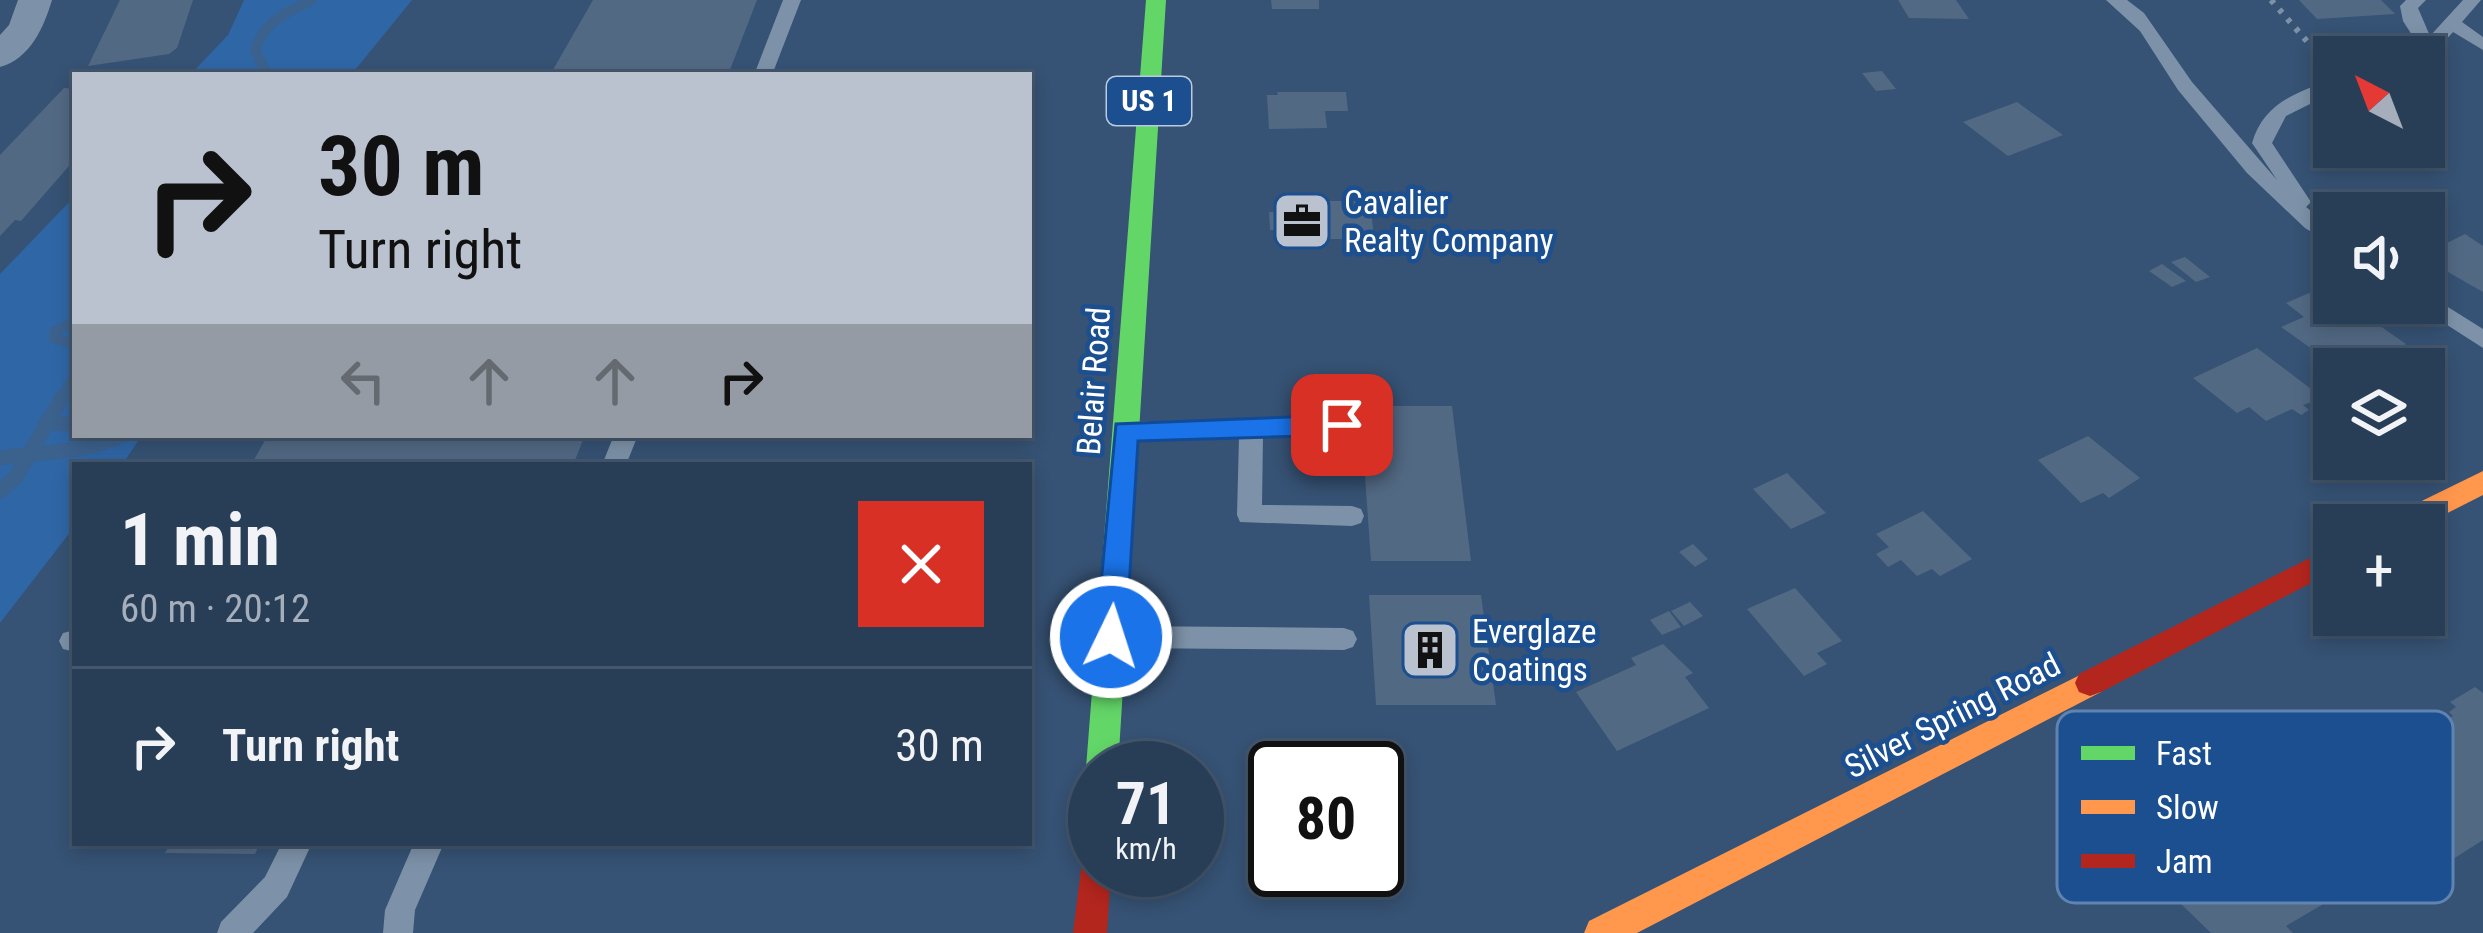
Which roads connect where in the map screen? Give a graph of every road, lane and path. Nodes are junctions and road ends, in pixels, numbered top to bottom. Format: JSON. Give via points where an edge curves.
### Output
{"nodes":[{"id":1,"x":35,"y":0,"type":"edge"},
{"id":2,"x":792,"y":0,"type":"edge"},
{"id":3,"x":1156,"y":0,"type":"edge"},
{"id":4,"x":2115,"y":0,"type":"edge"},
{"id":5,"x":2271,"y":0,"type":"edge"},
{"id":6,"x":2417,"y":0,"type":"edge"},
{"id":7,"x":2472,"y":0,"type":"edge"},
{"id":8,"x":2451,"y":23,"type":"junction"},
{"id":9,"x":2421,"y":36,"type":"edge"},
{"id":10,"x":2440,"y":36,"type":"edge"},
{"id":11,"x":2483,"y":45,"type":"edge"},
{"id":12,"x":2313,"y":48,"type":"edge"},
{"id":13,"x":0,"y":56,"type":"edge"},
{"id":14,"x":764,"y":72,"type":"edge"},
{"id":15,"x":2313,"y":94,"type":"edge"},
{"id":16,"x":2313,"y":215,"type":"edge"},
{"id":17,"x":2313,"y":222,"type":"edge"},
{"id":18,"x":2445,"y":314,"type":"edge"},
{"id":19,"x":2483,"y":340,"type":"edge"},
{"id":20,"x":1342,"y":425,"type":"dead end"},
{"id":21,"x":1251,"y":428,"type":"junction"},
{"id":22,"x":1126,"y":431,"type":"junction"},
{"id":23,"x":2483,"y":482,"type":"edge"},
{"id":24,"x":2440,"y":504,"type":"edge"},
{"id":25,"x":1352,"y":516,"type":"dead end"},
{"id":26,"x":2313,"y":569,"type":"edge"},
{"id":27,"x":1111,"y":637,"type":"junction"},
{"id":28,"x":1344,"y":639,"type":"dead end"},
{"id":29,"x":1104,"y":741,"type":"edge"},
{"id":30,"x":296,"y":846,"type":"edge"},
{"id":31,"x":428,"y":846,"type":"edge"},
{"id":32,"x":1093,"y":897,"type":"edge"},
{"id":33,"x":232,"y":933,"type":"edge"},
{"id":34,"x":398,"y":933,"type":"edge"},
{"id":35,"x":1090,"y":933,"type":"edge"},
{"id":36,"x":1601,"y":933,"type":"edge"}],
"edges":[{"from":1,"to":13,"type":"street","via":[[26,28]]},
{"from":2,"to":14,"type":"lane"},
{"from":3,"to":22,"type":"main road","name":"Belair Road","number":"US 1"},
{"from":4,"to":17,"type":"lane","via":[[2139,15],[2234,149]]},
{"from":5,"to":12,"type":"path"},
{"from":6,"to":9,"type":"lane","via":[[2409,7]]},
{"from":7,"to":8,"type":"lane"},
{"from":8,"to":10,"type":"lane"},
{"from":8,"to":11,"type":"lane"},
{"from":15,"to":16,"type":"lane","via":[[2283,106],[2262,142]]},
{"from":18,"to":19,"type":"lane"},
{"from":20,"to":21,"type":"lane"},
{"from":21,"to":22,"type":"lane"},
{"from":21,"to":25,"type":"lane","via":[[1249,515]]},
{"from":22,"to":27,"type":"main road","name":"Belair Road","number":"US 1"},
{"from":23,"to":24,"type":"main road"},
{"from":26,"to":36,"type":"main road","name":"Silver Spring Road"},
{"from":27,"to":28,"type":"lane"},
{"from":27,"to":29,"type":"main road","name":"Belair Road","number":"US 1"},
{"from":30,"to":33,"type":"lane","via":[[276,887]]},
{"from":31,"to":34,"type":"lane"},
{"from":32,"to":35,"type":"main road"}]}
